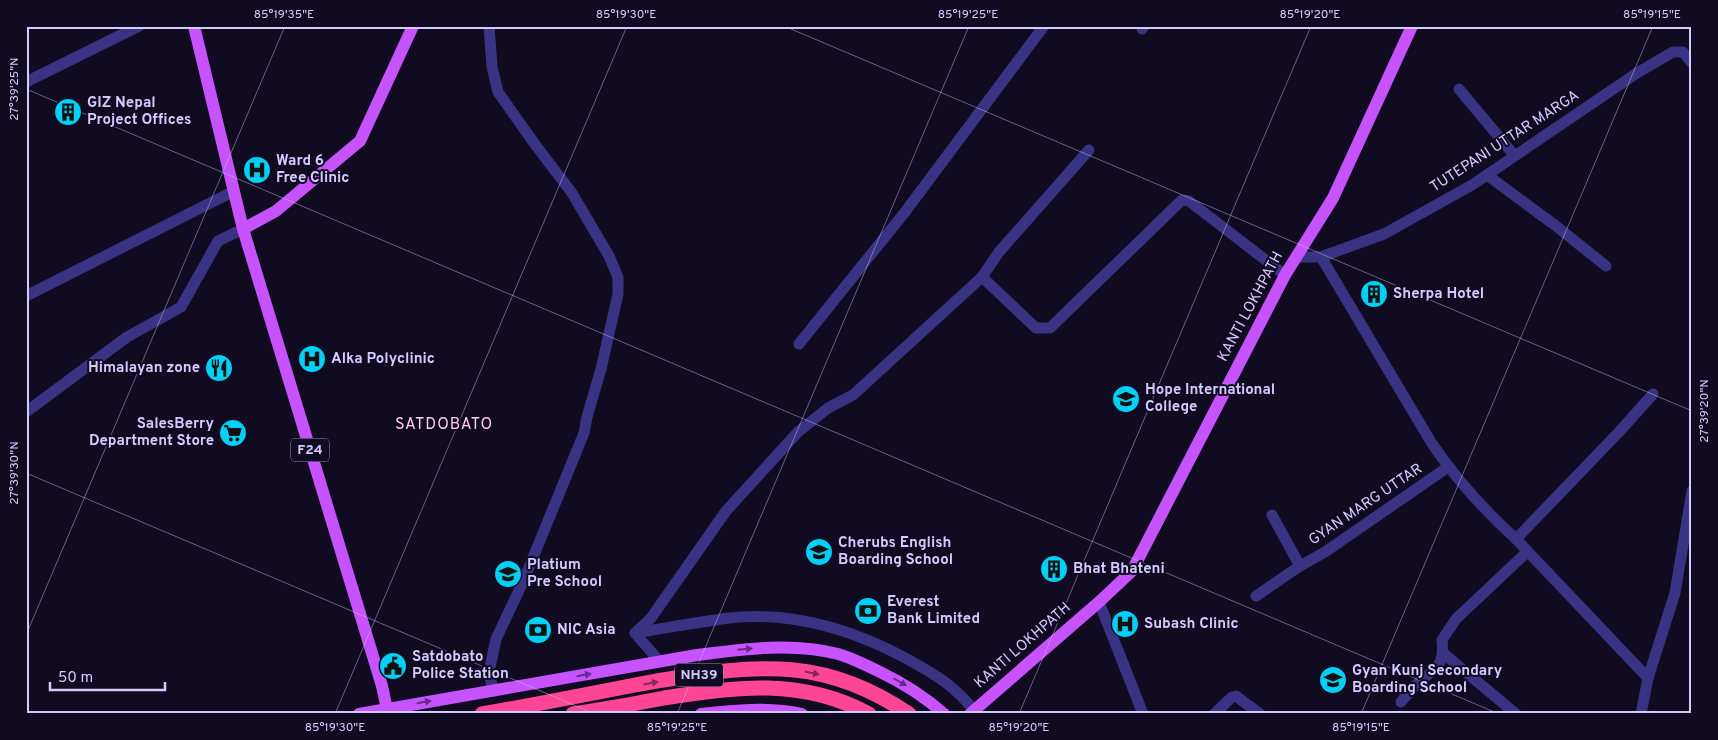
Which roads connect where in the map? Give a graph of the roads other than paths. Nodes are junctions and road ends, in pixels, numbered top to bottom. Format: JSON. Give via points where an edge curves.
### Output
{"nodes":[{"id":1,"x":139,"y":26,"type":"edge"},
{"id":2,"x":194,"y":26,"type":"edge"},
{"id":3,"x":413,"y":26,"type":"edge"},
{"id":4,"x":489,"y":26,"type":"edge"},
{"id":5,"x":1044,"y":26,"type":"edge"},
{"id":6,"x":1412,"y":26,"type":"edge"},
{"id":7,"x":1692,"y":63,"type":"edge"},
{"id":8,"x":26,"y":82,"type":"edge"},
{"id":9,"x":1459,"y":89,"type":"dead end"},
{"id":10,"x":1089,"y":150,"type":"dead end"},
{"id":11,"x":1514,"y":155,"type":"junction"},
{"id":12,"x":1487,"y":175,"type":"junction"},
{"id":13,"x":234,"y":191,"type":"junction"},
{"id":14,"x":243,"y":229,"type":"junction"},
{"id":15,"x":1296,"y":257,"type":"junction"},
{"id":16,"x":1321,"y":257,"type":"junction"},
{"id":17,"x":1606,"y":266,"type":"dead end"},
{"id":18,"x":1285,"y":275,"type":"junction"},
{"id":19,"x":982,"y":277,"type":"junction"},
{"id":20,"x":26,"y":296,"type":"edge"},
{"id":21,"x":798,"y":344,"type":"dead end"},
{"id":22,"x":1653,"y":394,"type":"dead end"},
{"id":23,"x":26,"y":412,"type":"edge"},
{"id":24,"x":1448,"y":468,"type":"junction"},
{"id":25,"x":1692,"y":491,"type":"edge"},
{"id":26,"x":1272,"y":515,"type":"dead end"},
{"id":27,"x":1516,"y":539,"type":"junction"},
{"id":28,"x":1527,"y":552,"type":"junction"},
{"id":29,"x":1300,"y":566,"type":"junction"},
{"id":30,"x":1256,"y":596,"type":"dead end"},
{"id":31,"x":1099,"y":602,"type":"junction"},
{"id":32,"x":635,"y":633,"type":"junction"},
{"id":33,"x":1443,"y":653,"type":"junction"},
{"id":34,"x":660,"y":662,"type":"junction"},
{"id":35,"x":1648,"y":678,"type":"junction"},
{"id":36,"x":493,"y":691,"type":"junction"},
{"id":37,"x":1401,"y":702,"type":"dead end"},
{"id":38,"x":388,"y":711,"type":"edge"},
{"id":39,"x":974,"y":713,"type":"edge"},
{"id":40,"x":359,"y":714,"type":"edge"},
{"id":41,"x":482,"y":714,"type":"edge"},
{"id":42,"x":574,"y":714,"type":"edge"},
{"id":43,"x":700,"y":714,"type":"edge"},
{"id":44,"x":802,"y":714,"type":"edge"},
{"id":45,"x":870,"y":714,"type":"edge"},
{"id":46,"x":909,"y":714,"type":"edge"},
{"id":47,"x":944,"y":714,"type":"edge"},
{"id":48,"x":1143,"y":714,"type":"edge"},
{"id":49,"x":1214,"y":714,"type":"edge"},
{"id":50,"x":1260,"y":714,"type":"edge"},
{"id":51,"x":1516,"y":714,"type":"edge"},
{"id":52,"x":1641,"y":714,"type":"edge"}],
"edges":[{"from":1,"to":8,"type":"street"},
{"from":2,"to":13,"type":"main road","number":"F24"},
{"from":3,"to":14,"type":"main road","via":[[360,142],[276,211]]},
{"from":4,"to":36,"type":"street","via":[[492,67],[498,92],[576,201],[618,277],[618,294],[584,433],[496,639],[489,672]]},
{"from":5,"to":21,"type":"street","via":[[905,212]]},
{"from":6,"to":15,"type":"main road","name":"KANTI LOKHPATH","via":[[1333,198]]},
{"from":7,"to":11,"type":"street","name":"TUTEPANI UTTAR MARGA","via":[[1683,52],[1674,52]]},
{"from":9,"to":11,"type":"street"},
{"from":10,"to":19,"type":"street","via":[[999,252]]},
{"from":11,"to":12,"type":"street","name":"TUTEPANI UTTAR MARGA"},
{"from":12,"to":16,"type":"street","name":"TUTEPANI UTTAR MARGA","via":[[1384,234]]},
{"from":12,"to":17,"type":"street"},
{"from":13,"to":14,"type":"main road","number":"F24"},
{"from":13,"to":20,"type":"street"},
{"from":14,"to":23,"type":"street","via":[[218,241],[181,307],[127,337]]},
{"from":14,"to":38,"type":"main road","number":"F24"},
{"from":15,"to":16,"type":"street","name":"TUTEPANI UTTAR MARGA"},
{"from":15,"to":18,"type":"main road","name":"KANTI LOKHPATH"},
{"from":16,"to":24,"type":"street"},
{"from":18,"to":19,"type":"street","via":[[1189,200],[1182,200],[1050,328],[1036,328]]},
{"from":18,"to":31,"type":"main road","name":"KANTI LOKHPATH","via":[[1132,571]]},
{"from":19,"to":32,"type":"street","via":[[853,395],[828,408],[798,432],[726,511],[651,618]]},
{"from":22,"to":27,"type":"street"},
{"from":24,"to":27,"type":"street"},
{"from":24,"to":29,"type":"street","name":"GYAN MARG UTTAR"},
{"from":25,"to":35,"type":"street","via":[[1675,593]]},
{"from":26,"to":29,"type":"street","name":"GYAN MARG UTTAR"},
{"from":27,"to":28,"type":"street"},
{"from":28,"to":33,"type":"street","via":[[1456,619],[1442,640]]},
{"from":28,"to":35,"type":"street"},
{"from":29,"to":30,"type":"street","name":"GYAN MARG UTTAR"},
{"from":31,"to":39,"type":"main road","name":"KANTI LOKHPATH"},
{"from":31,"to":48,"type":"street"},
{"from":32,"to":34,"type":"street"},
{"from":32,"to":39,"type":"street","via":[[731,618],[767,617],[834,628],[870,641],[934,674],[954,688]]},
{"from":33,"to":37,"type":"street","via":[[1435,670]]},
{"from":33,"to":51,"type":"street"},
{"from":36,"to":34,"type":"main road","one_way":true},
{"from":34,"to":47,"type":"main road","one_way":true,"via":[[748,649],[785,647],[821,651],[854,660],[892,678]]},
{"from":35,"to":52,"type":"street"},
{"from":38,"to":36,"type":"main road","one_way":true},
{"from":38,"to":40,"type":"main road"},
{"from":41,"to":46,"type":"highway","number":"NH39","one_way":true,"via":[[694,676],[778,669],[808,672],[850,683]]},
{"from":42,"to":45,"type":"highway","number":"NH39","via":[[693,693],[765,687],[828,697]]},
{"from":43,"to":44,"type":"main road","via":[[776,710]]},
{"from":49,"to":50,"type":"street","via":[[1236,696]]}]}
